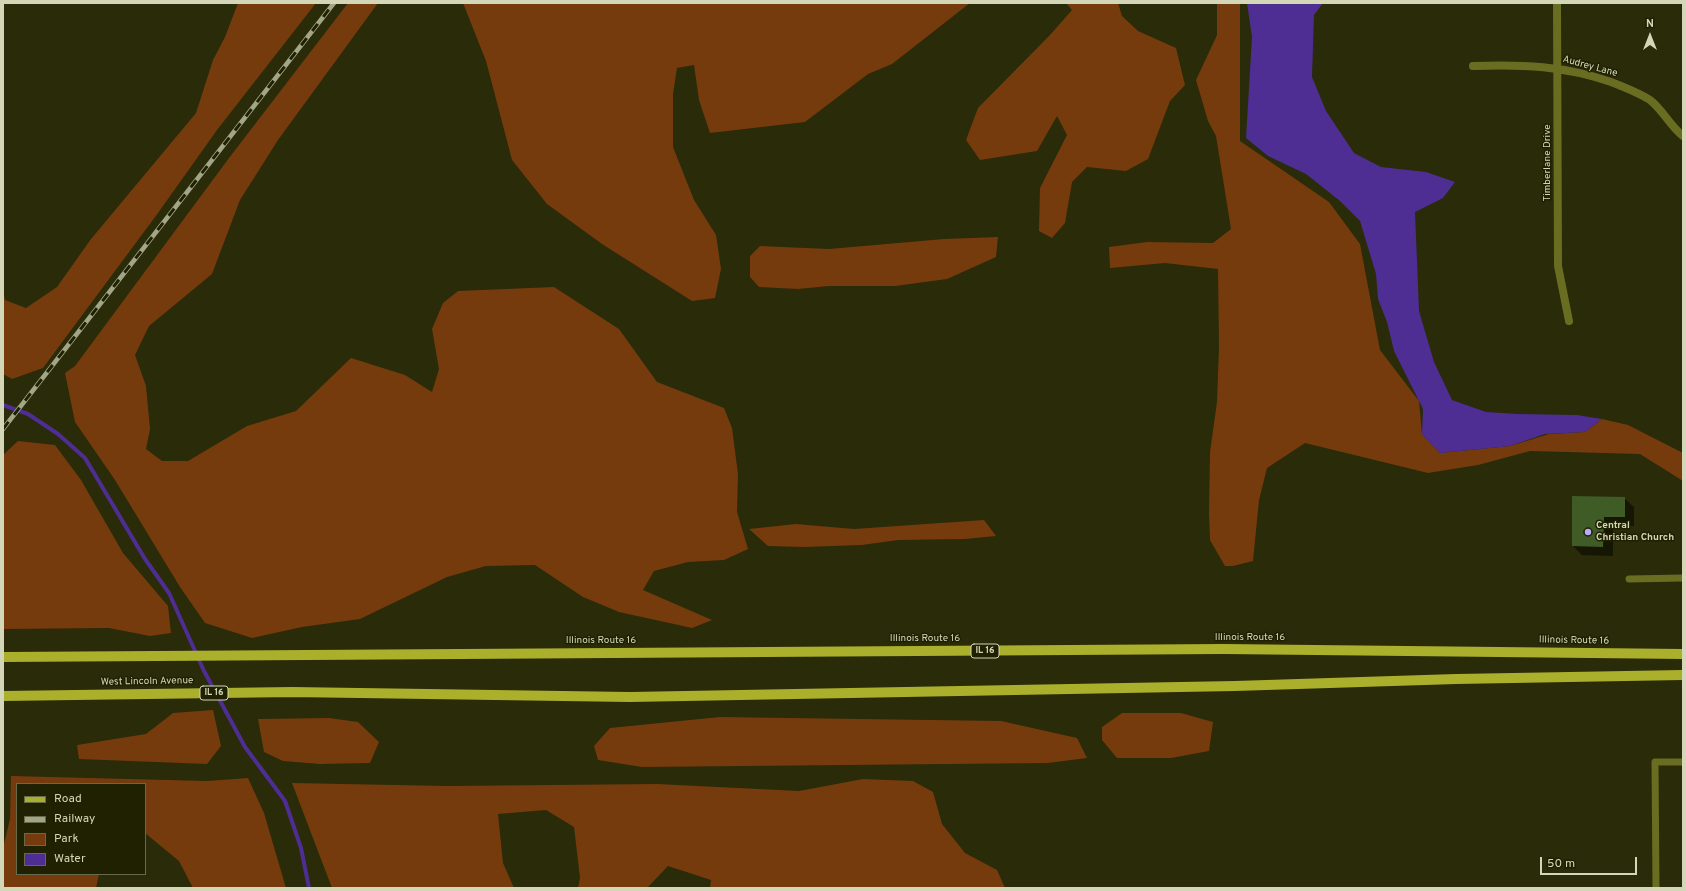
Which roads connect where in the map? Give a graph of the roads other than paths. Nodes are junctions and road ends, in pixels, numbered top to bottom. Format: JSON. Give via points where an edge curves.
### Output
{"nodes":[{"id":1,"x":1558,"y":3,"type":"edge"},
{"id":2,"x":1473,"y":66,"type":"dead end"},
{"id":3,"x":1558,"y":68,"type":"junction"},
{"id":4,"x":1683,"y":136,"type":"edge"},
{"id":5,"x":1569,"y":321,"type":"dead end"},
{"id":6,"x":1683,"y":578,"type":"edge"},
{"id":7,"x":1629,"y":579,"type":"dead end"},
{"id":8,"x":1683,"y":654,"type":"edge"},
{"id":9,"x":3,"y":657,"type":"edge"},
{"id":10,"x":1683,"y":675,"type":"edge"},
{"id":11,"x":3,"y":696,"type":"edge"},
{"id":12,"x":1683,"y":762,"type":"edge"},
{"id":13,"x":1656,"y":888,"type":"edge"}],
"edges":[{"from":1,"to":3,"type":"street","name":"Timberlane Drive"},
{"from":2,"to":3,"type":"street","name":"Audrey Lane","via":[[1508,64]]},
{"from":3,"to":4,"type":"street","name":"Audrey Lane","via":[[1594,76],[1645,98],[1658,107]]},
{"from":3,"to":5,"type":"street","name":"Timberlane Drive","via":[[1558,266]]},
{"from":6,"to":7,"type":"lane"},
{"from":8,"to":9,"type":"main road","name":"Illinois Route 16","number":"IL 16","via":[[1223,649]]},
{"from":10,"to":11,"type":"main road","name":"West Lincoln Avenue","number":"IL 16","via":[[630,697],[292,692]]},
{"from":12,"to":13,"type":"lane","via":[[1655,762]]}]}
